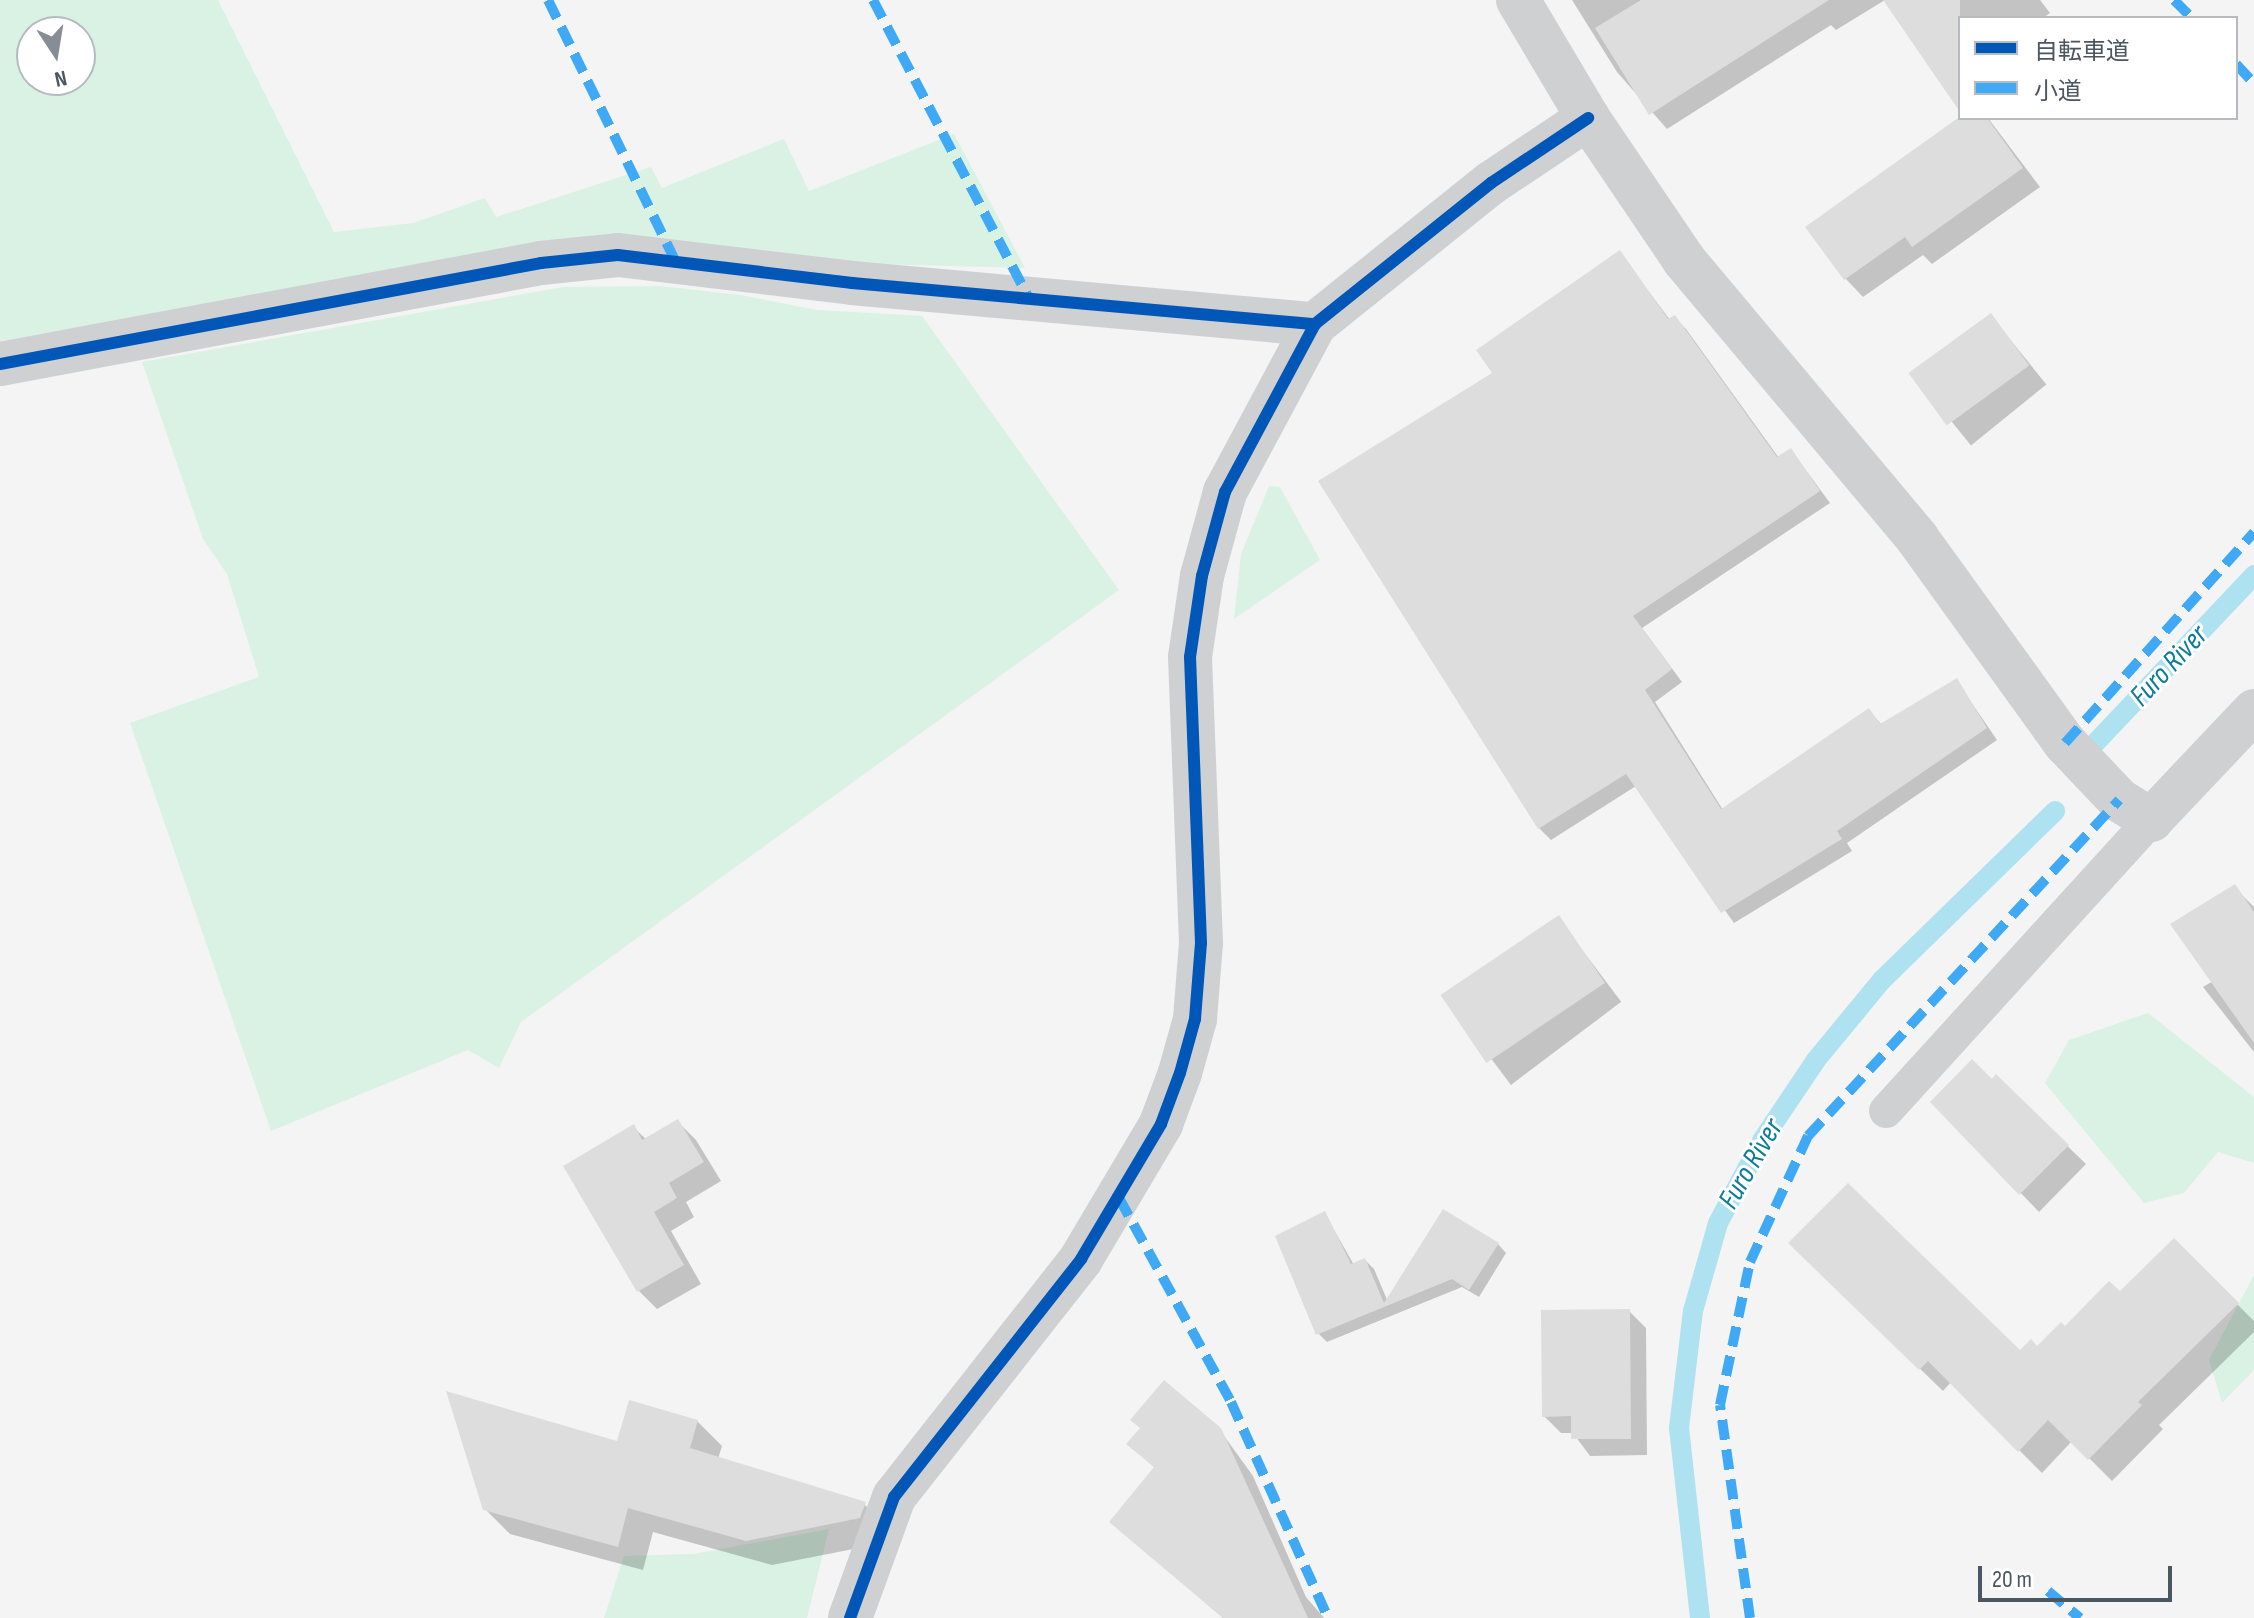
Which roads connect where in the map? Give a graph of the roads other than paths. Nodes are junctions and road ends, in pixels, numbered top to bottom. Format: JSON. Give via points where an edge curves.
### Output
{"nodes":[{"id":1,"x":1518,"y":0,"type":"edge"},
{"id":2,"x":1588,"y":118,"type":"junction"},
{"id":3,"x":1315,"y":324,"type":"junction"},
{"id":4,"x":0,"y":364,"type":"edge"},
{"id":5,"x":2254,"y":711,"type":"edge"},
{"id":6,"x":2151,"y":820,"type":"junction"},
{"id":7,"x":1886,"y":1111,"type":"dead end"},
{"id":8,"x":850,"y":1618,"type":"edge"}],
"edges":[{"from":1,"to":2,"type":"street"},
{"from":2,"to":3,"type":"street","via":[[1491,183]]},
{"from":2,"to":6,"type":"street","via":[[1684,260],[1917,538],[2065,743],[2119,800]]},
{"from":3,"to":4,"type":"street","via":[[852,283],[618,255],[541,263]]},
{"from":3,"to":8,"type":"street","via":[[1225,492],[1202,576],[1190,657],[1201,943],[1195,1019],[1180,1073],[1161,1124],[1081,1259],[894,1497]]},
{"from":5,"to":6,"type":"street"},
{"from":6,"to":7,"type":"lane"}]}
